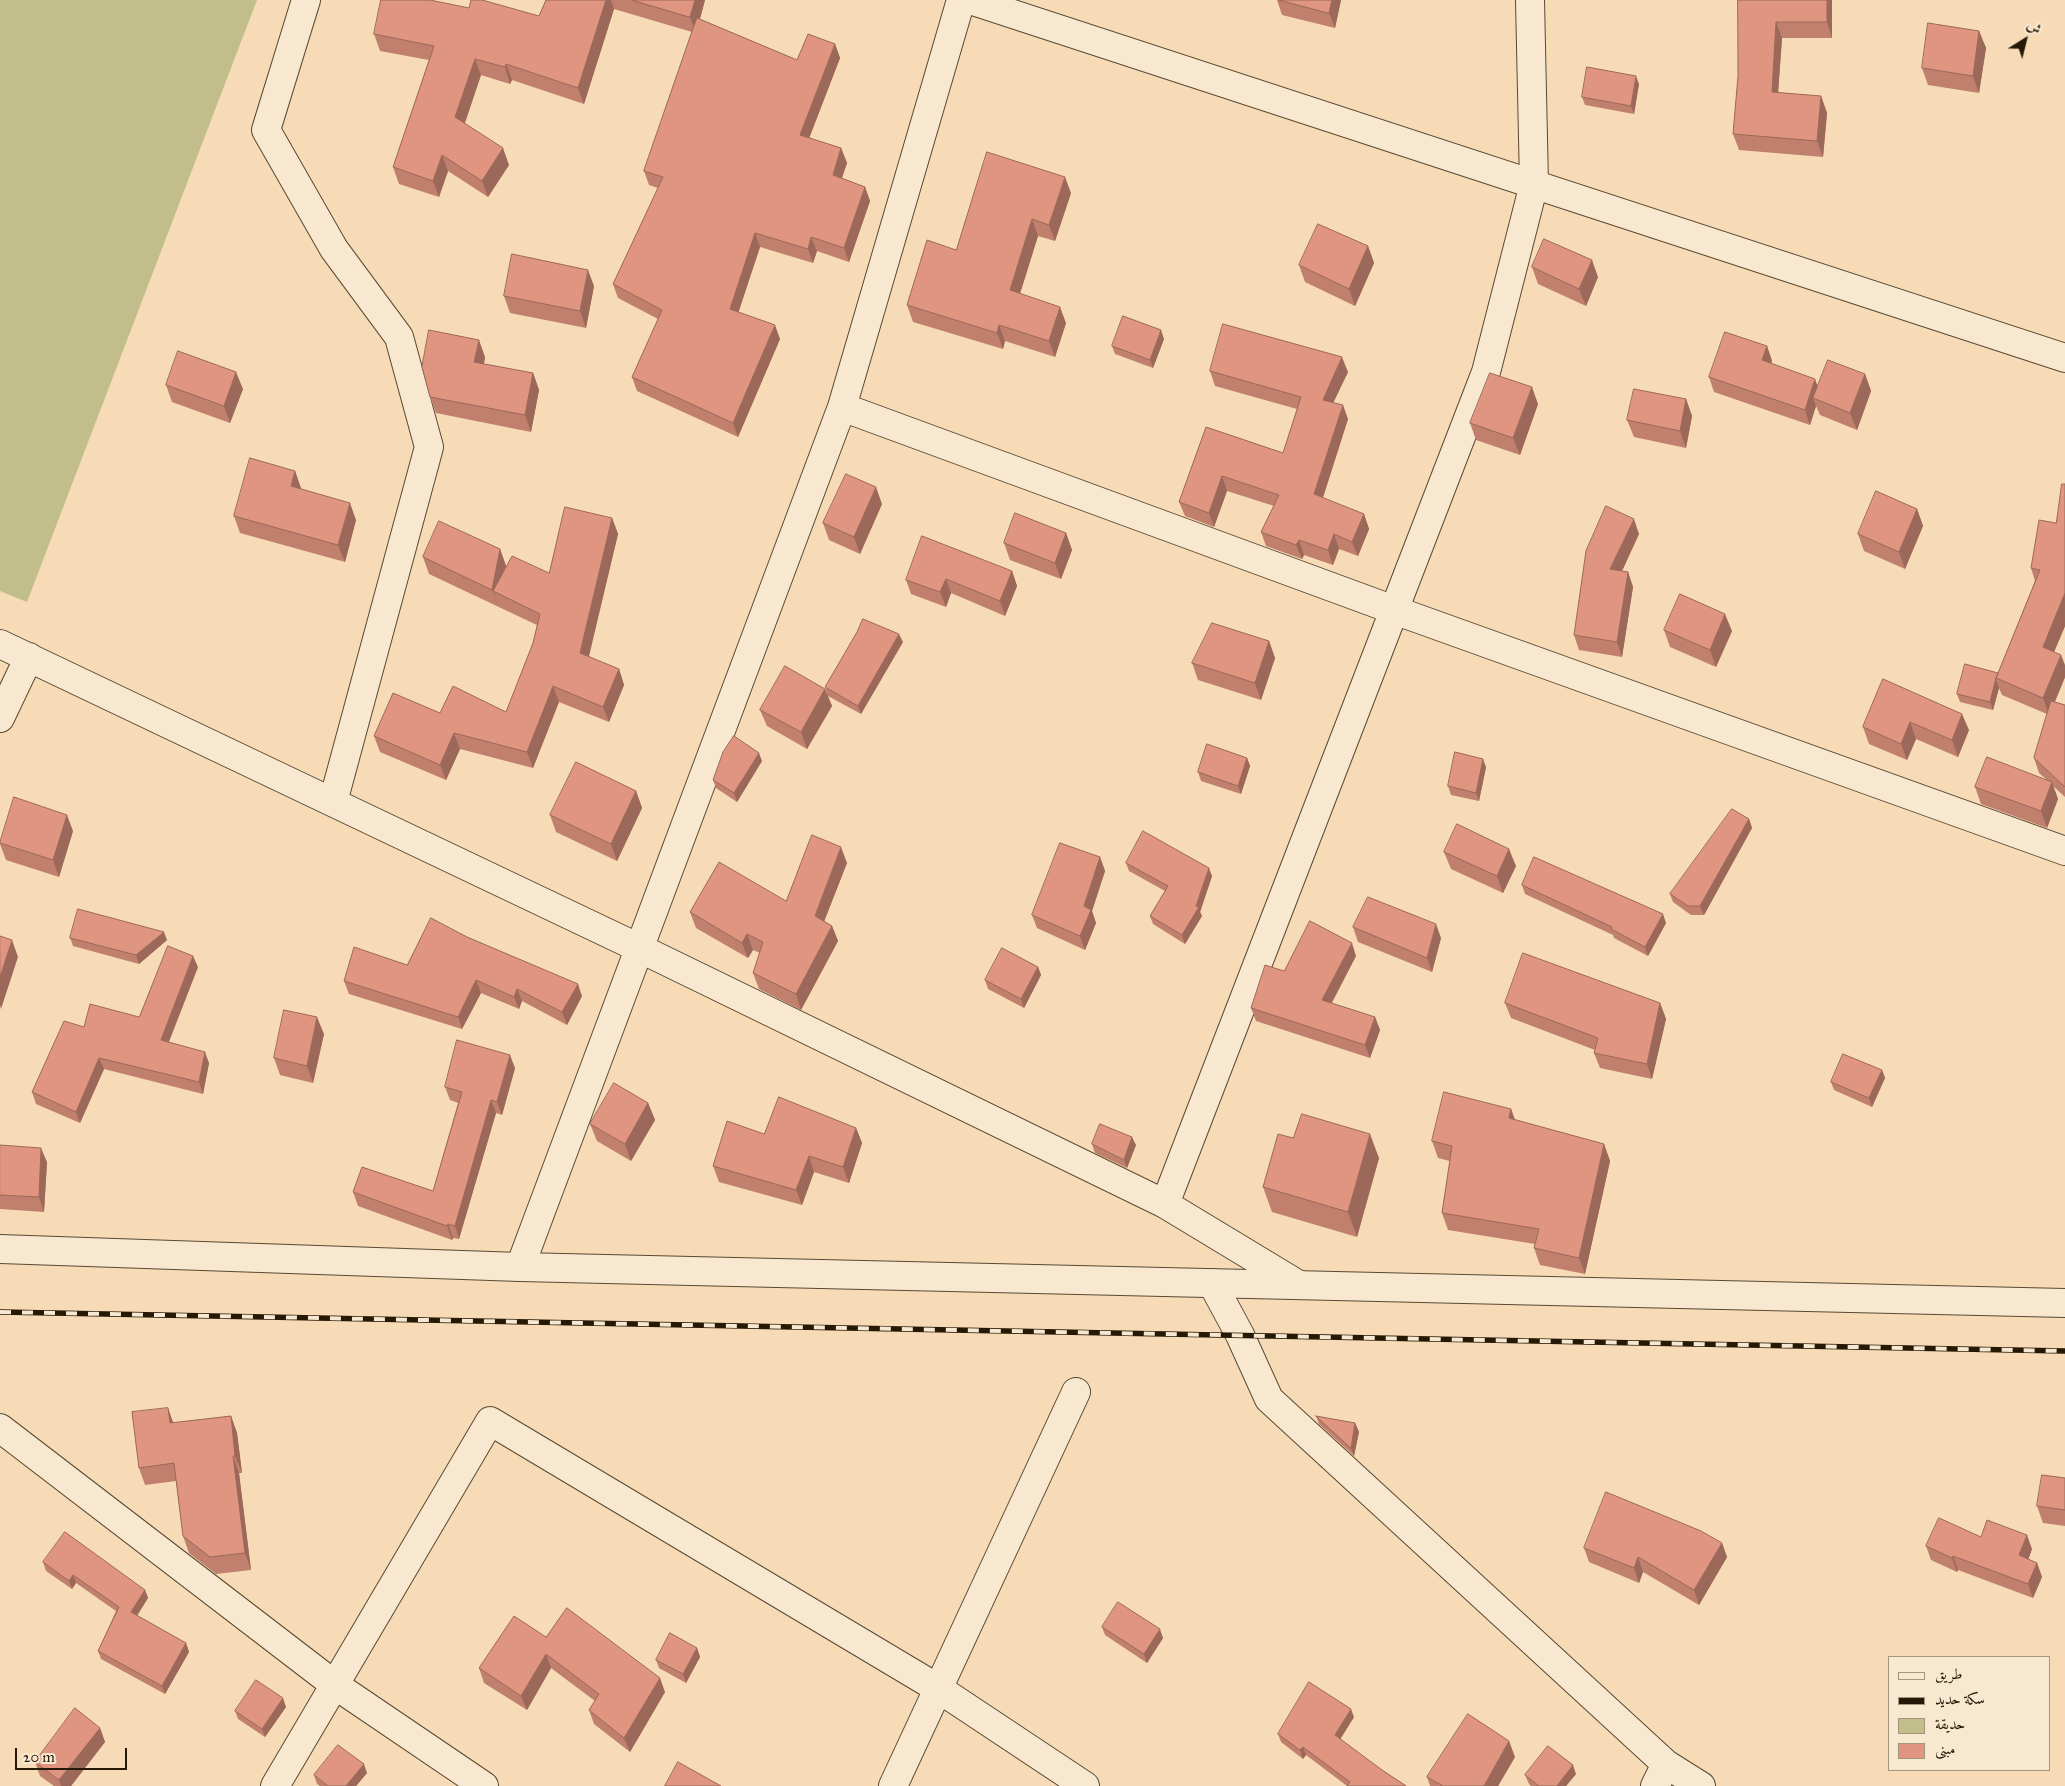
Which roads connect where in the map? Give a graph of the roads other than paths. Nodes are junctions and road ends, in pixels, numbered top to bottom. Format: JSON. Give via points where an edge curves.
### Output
{"nodes":[{"id":1,"x":306,"y":0,"type":"edge"},
{"id":2,"x":961,"y":0,"type":"edge"},
{"id":3,"x":970,"y":0,"type":"edge"},
{"id":4,"x":1530,"y":0,"type":"edge"},
{"id":5,"x":1534,"y":184,"type":"junction"},
{"id":6,"x":2065,"y":358,"type":"edge"},
{"id":7,"x":842,"y":407,"type":"junction"},
{"id":8,"x":1394,"y":610,"type":"junction"},
{"id":9,"x":0,"y":644,"type":"edge"},
{"id":10,"x":29,"y":657,"type":"junction"},
{"id":11,"x":0,"y":718,"type":"edge"},
{"id":12,"x":333,"y":802,"type":"junction"},
{"id":13,"x":2065,"y":851,"type":"edge"},
{"id":14,"x":639,"y":948,"type":"junction"},
{"id":15,"x":1165,"y":1204,"type":"junction"},
{"id":16,"x":0,"y":1248,"type":"edge"},
{"id":17,"x":520,"y":1267,"type":"junction"},
{"id":18,"x":1212,"y":1283,"type":"junction"},
{"id":19,"x":1298,"y":1285,"type":"junction"},
{"id":20,"x":2065,"y":1303,"type":"edge"},
{"id":21,"x":1076,"y":1392,"type":"dead end"},
{"id":22,"x":0,"y":1428,"type":"edge"},
{"id":23,"x":335,"y":1685,"type":"junction"},
{"id":24,"x":940,"y":1689,"type":"junction"},
{"id":25,"x":1660,"y":1775,"type":"edge"},
{"id":26,"x":275,"y":1786,"type":"edge"},
{"id":27,"x":484,"y":1786,"type":"edge"},
{"id":28,"x":893,"y":1786,"type":"edge"},
{"id":29,"x":1085,"y":1786,"type":"edge"},
{"id":30,"x":1701,"y":1786,"type":"edge"}],
"edges":[{"from":1,"to":12,"type":"street","via":[[266,130],[334,249],[399,337],[429,447]]},
{"from":2,"to":7,"type":"street"},
{"from":3,"to":5,"type":"street"},
{"from":4,"to":5,"type":"street"},
{"from":5,"to":6,"type":"street"},
{"from":5,"to":8,"type":"street","via":[[1486,372]]},
{"from":7,"to":8,"type":"street"},
{"from":7,"to":14,"type":"street"},
{"from":8,"to":13,"type":"street"},
{"from":8,"to":15,"type":"street"},
{"from":9,"to":10,"type":"street"},
{"from":10,"to":11,"type":"street"},
{"from":10,"to":12,"type":"street"},
{"from":12,"to":14,"type":"street"},
{"from":14,"to":15,"type":"street"},
{"from":14,"to":17,"type":"street"},
{"from":15,"to":19,"type":"street"},
{"from":16,"to":17,"type":"street"},
{"from":17,"to":18,"type":"street"},
{"from":18,"to":19,"type":"street"},
{"from":18,"to":25,"type":"street","via":[[1269,1399]]},
{"from":19,"to":20,"type":"street"},
{"from":21,"to":24,"type":"street"},
{"from":22,"to":23,"type":"street"},
{"from":23,"to":24,"type":"street","via":[[490,1421]]},
{"from":23,"to":26,"type":"street"},
{"from":23,"to":27,"type":"street"},
{"from":24,"to":28,"type":"street"},
{"from":24,"to":29,"type":"street"},
{"from":25,"to":30,"type":"street"}]}
